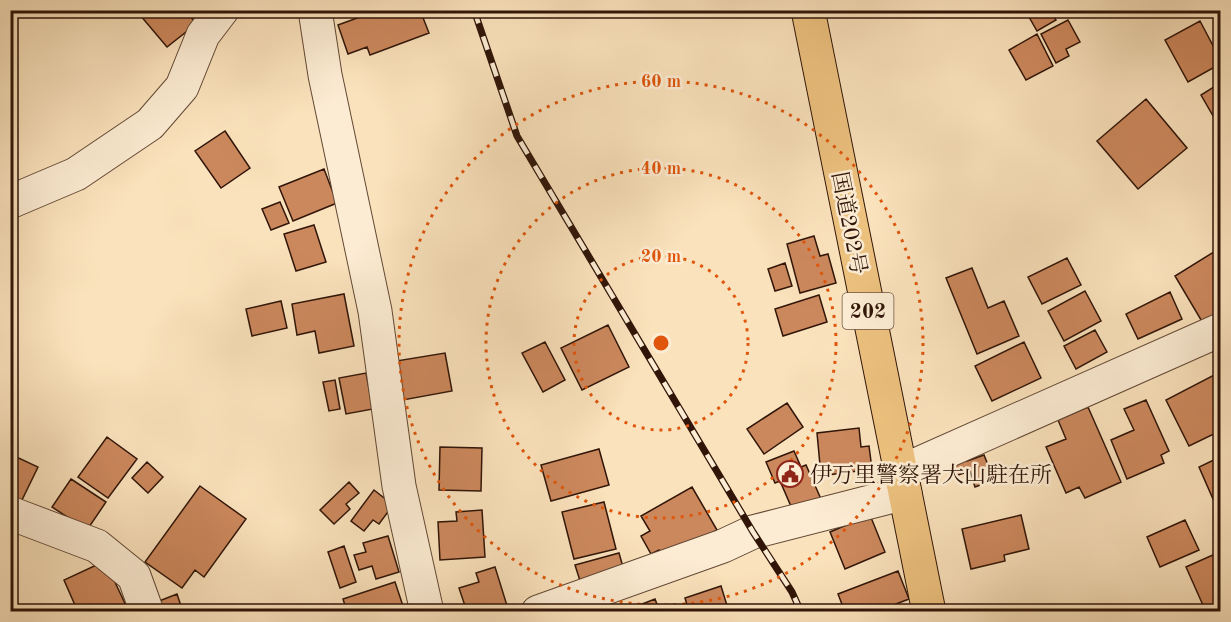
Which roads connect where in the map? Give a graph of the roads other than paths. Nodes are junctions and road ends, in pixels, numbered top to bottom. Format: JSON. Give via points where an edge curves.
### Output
{"nodes":[{"id":1,"x":222,"y":10,"type":"edge"},
{"id":2,"x":315,"y":10,"type":"edge"},
{"id":3,"x":808,"y":10,"type":"edge"},
{"id":4,"x":10,"y":202,"type":"edge"},
{"id":5,"x":1221,"y":330,"type":"edge"},
{"id":6,"x":902,"y":483,"type":"junction"},
{"id":7,"x":10,"y":513,"type":"edge"},
{"id":8,"x":147,"y":612,"type":"edge"},
{"id":9,"x":427,"y":612,"type":"edge"},
{"id":10,"x":538,"y":612,"type":"edge"},
{"id":11,"x":929,"y":612,"type":"edge"}],
"edges":[{"from":1,"to":4,"type":"street","via":[[203,35],[182,87],[150,124],[76,174]]},
{"from":2,"to":9,"type":"street","via":[[375,311],[399,486]]},
{"from":3,"to":6,"type":"highway","name":"国道202号","number":"202"},
{"from":5,"to":6,"type":"street"},
{"from":6,"to":10,"type":"street","via":[[753,532]]},
{"from":6,"to":11,"type":"highway","name":"国道202号","number":"202"},
{"from":7,"to":8,"type":"street","via":[[97,546],[134,576]]}]}
